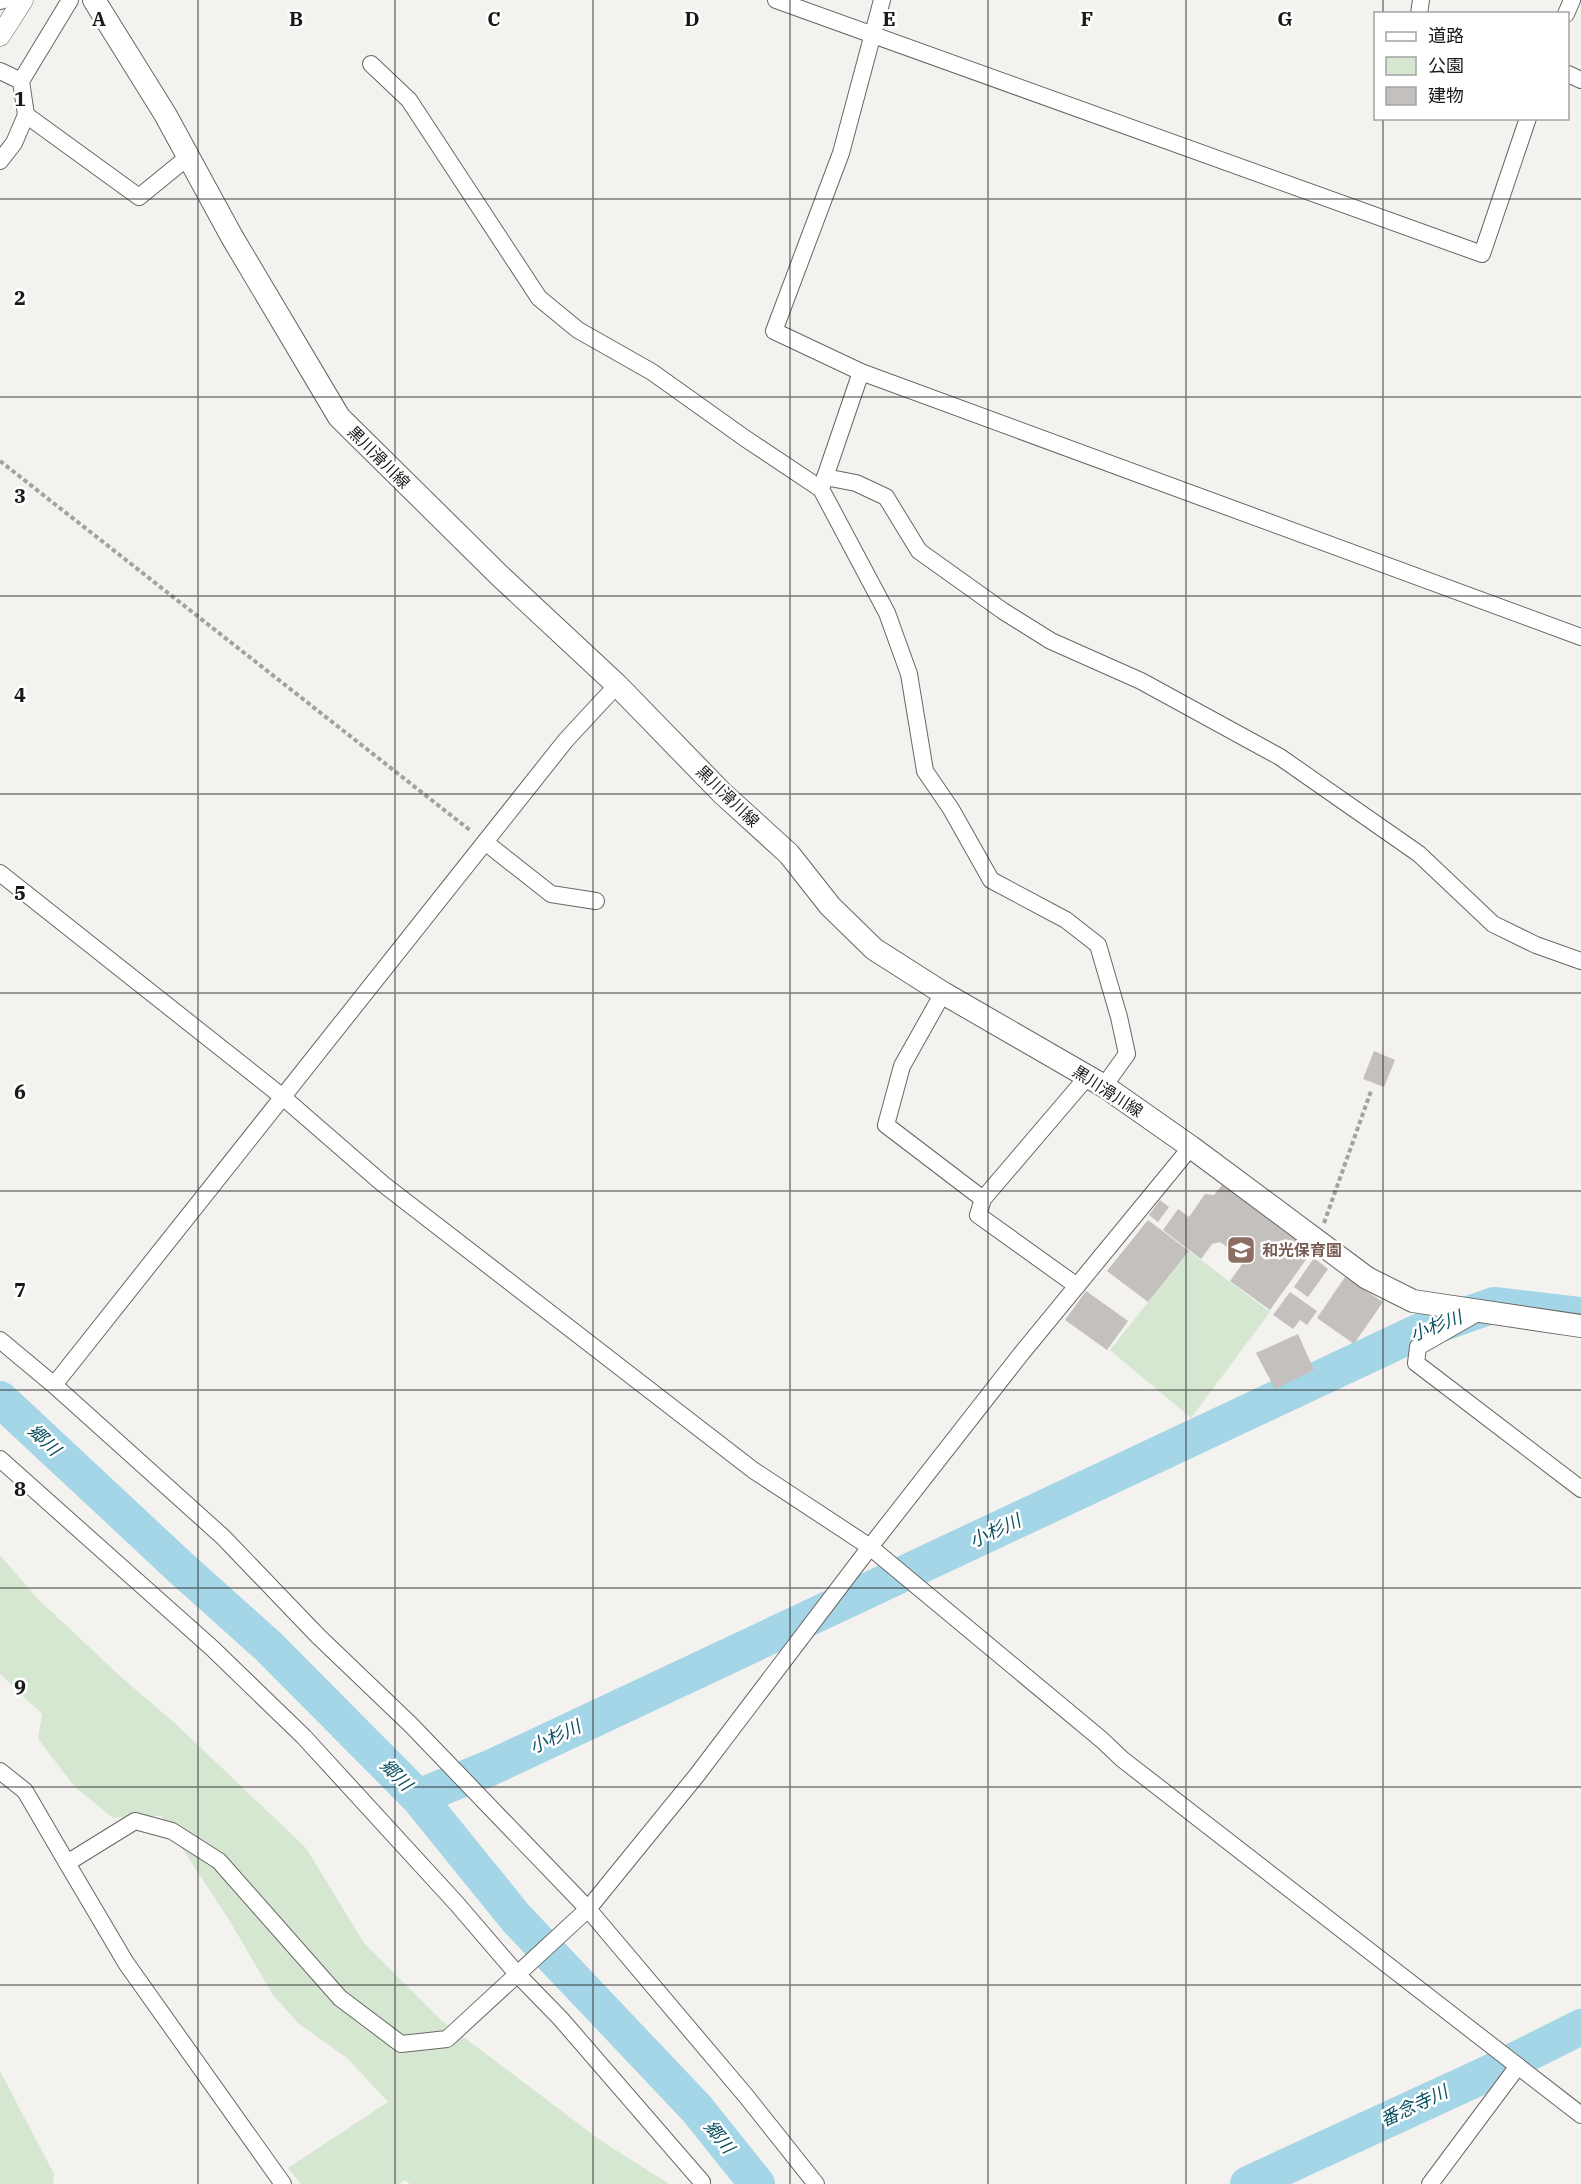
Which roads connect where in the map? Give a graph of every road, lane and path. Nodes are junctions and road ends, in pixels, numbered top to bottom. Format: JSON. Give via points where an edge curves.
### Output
{"nodes":[{"id":1,"x":4,"y":0,"type":"edge"},
{"id":2,"x":23,"y":0,"type":"edge"},
{"id":3,"x":70,"y":0,"type":"edge"},
{"id":4,"x":94,"y":0,"type":"edge"},
{"id":5,"x":776,"y":0,"type":"edge"},
{"id":6,"x":882,"y":0,"type":"edge"},
{"id":7,"x":0,"y":1,"type":"edge"},
{"id":8,"x":0,"y":36,"type":"edge"},
{"id":9,"x":874,"y":36,"type":"junction"},
{"id":10,"x":371,"y":64,"type":"dead end"},
{"id":11,"x":0,"y":71,"type":"edge"},
{"id":12,"x":21,"y":81,"type":"junction"},
{"id":13,"x":26,"y":115,"type":"junction"},
{"id":14,"x":1527,"y":120,"type":"edge"},
{"id":15,"x":188,"y":157,"type":"junction"},
{"id":16,"x":0,"y":161,"type":"edge"},
{"id":17,"x":861,"y":372,"type":"junction"},
{"id":18,"x":0,"y":461,"type":"edge"},
{"id":19,"x":823,"y":483,"type":"junction"},
{"id":20,"x":1581,"y":637,"type":"edge"},
{"id":21,"x":616,"y":685,"type":"junction"},
{"id":22,"x":485,"y":842,"type":"junction"},
{"id":23,"x":0,"y":873,"type":"edge"},
{"id":24,"x":596,"y":901,"type":"dead end"},
{"id":25,"x":1581,"y":961,"type":"edge"},
{"id":26,"x":943,"y":993,"type":"junction"},
{"id":27,"x":1096,"y":1081,"type":"junction"},
{"id":28,"x":1371,"y":1091,"type":"dead end"},
{"id":29,"x":284,"y":1098,"type":"junction"},
{"id":30,"x":1191,"y":1147,"type":"junction"},
{"id":31,"x":983,"y":1200,"type":"junction"},
{"id":32,"x":1318,"y":1241,"type":"junction"},
{"id":33,"x":1077,"y":1286,"type":"junction"},
{"id":34,"x":1481,"y":1311,"type":"junction"},
{"id":35,"x":1581,"y":1326,"type":"edge"},
{"id":36,"x":0,"y":1340,"type":"edge"},
{"id":37,"x":54,"y":1385,"type":"junction"},
{"id":38,"x":0,"y":1459,"type":"edge"},
{"id":39,"x":1581,"y":1489,"type":"edge"},
{"id":40,"x":870,"y":1547,"type":"junction"},
{"id":41,"x":0,"y":1771,"type":"edge"},
{"id":42,"x":67,"y":1863,"type":"junction"},
{"id":43,"x":588,"y":1909,"type":"junction"},
{"id":44,"x":518,"y":1975,"type":"junction"},
{"id":45,"x":1518,"y":2066,"type":"junction"},
{"id":46,"x":1581,"y":2115,"type":"edge"},
{"id":47,"x":702,"y":2182,"type":"dead end"},
{"id":48,"x":283,"y":2184,"type":"edge"},
{"id":49,"x":816,"y":2184,"type":"edge"},
{"id":50,"x":1430,"y":2184,"type":"edge"}],
"edges":[{"from":1,"to":7,"type":"street"},
{"from":2,"to":8,"type":"street"},
{"from":3,"to":12,"type":"street"},
{"from":4,"to":15,"type":"main road","name":"黒川滑川線"},
{"from":5,"to":9,"type":"street"},
{"from":6,"to":9,"type":"street"},
{"from":9,"to":14,"type":"street","via":[[1482,254]]},
{"from":9,"to":17,"type":"street","via":[[841,153],[774,331]]},
{"from":10,"to":19,"type":"street","via":[[409,100],[539,298],[578,330],[652,372],[746,439]]},
{"from":11,"to":12,"type":"street"},
{"from":12,"to":13,"type":"street"},
{"from":13,"to":15,"type":"street","via":[[139,197]]},
{"from":13,"to":16,"type":"street","via":[[14,143]]},
{"from":15,"to":21,"type":"main road","name":"黒川滑川線","via":[[339,417]]},
{"from":17,"to":19,"type":"street"},
{"from":17,"to":20,"type":"street"},
{"from":18,"to":22,"type":"path"},
{"from":19,"to":25,"type":"street","via":[[856,483],[886,497],[919,551],[1003,611],[1051,641],[1141,681],[1280,757],[1419,854],[1493,924]]},
{"from":19,"to":27,"type":"street","via":[[887,613],[909,674],[925,771],[991,880],[1066,921],[1098,945],[1127,1054]]},
{"from":21,"to":22,"type":"street","via":[[566,740]]},
{"from":21,"to":26,"type":"main road","name":"黒川滑川線","via":[[722,793],[789,854],[830,906],[874,949]]},
{"from":22,"to":24,"type":"street","via":[[550,894]]},
{"from":22,"to":29,"type":"street"},
{"from":23,"to":29,"type":"street"},
{"from":26,"to":27,"type":"main road","name":"黒川滑川線"},
{"from":26,"to":31,"type":"street","via":[[902,1066],[886,1125]]},
{"from":27,"to":30,"type":"main road","name":"黒川滑川線"},
{"from":27,"to":31,"type":"street"},
{"from":28,"to":32,"type":"path"},
{"from":29,"to":37,"type":"street"},
{"from":29,"to":40,"type":"street","via":[[383,1184],[753,1470]]},
{"from":30,"to":32,"type":"main road","name":"黒川滑川線"},
{"from":30,"to":33,"type":"street"},
{"from":31,"to":33,"type":"street","via":[[978,1215]]},
{"from":32,"to":34,"type":"main road","name":"黒川滑川線","via":[[1367,1278],[1413,1300]]},
{"from":33,"to":40,"type":"street"},
{"from":34,"to":35,"type":"main road","name":"黒川滑川線"},
{"from":34,"to":39,"type":"street","via":[[1418,1347],[1416,1363]]},
{"from":36,"to":37,"type":"street"},
{"from":37,"to":43,"type":"street","via":[[223,1537]]},
{"from":38,"to":44,"type":"street","via":[[212,1648],[304,1737]]},
{"from":40,"to":43,"type":"street","via":[[697,1775]]},
{"from":40,"to":45,"type":"street","via":[[1122,1759]]},
{"from":41,"to":42,"type":"street","via":[[25,1791]]},
{"from":42,"to":44,"type":"street","via":[[135,1821],[172,1831],[219,1861],[340,1998],[401,2044],[447,2039]]},
{"from":42,"to":48,"type":"street","via":[[126,1963]]},
{"from":43,"to":44,"type":"street"},
{"from":43,"to":49,"type":"street"},
{"from":44,"to":47,"type":"street"},
{"from":45,"to":46,"type":"street"},
{"from":45,"to":50,"type":"street"}]}
